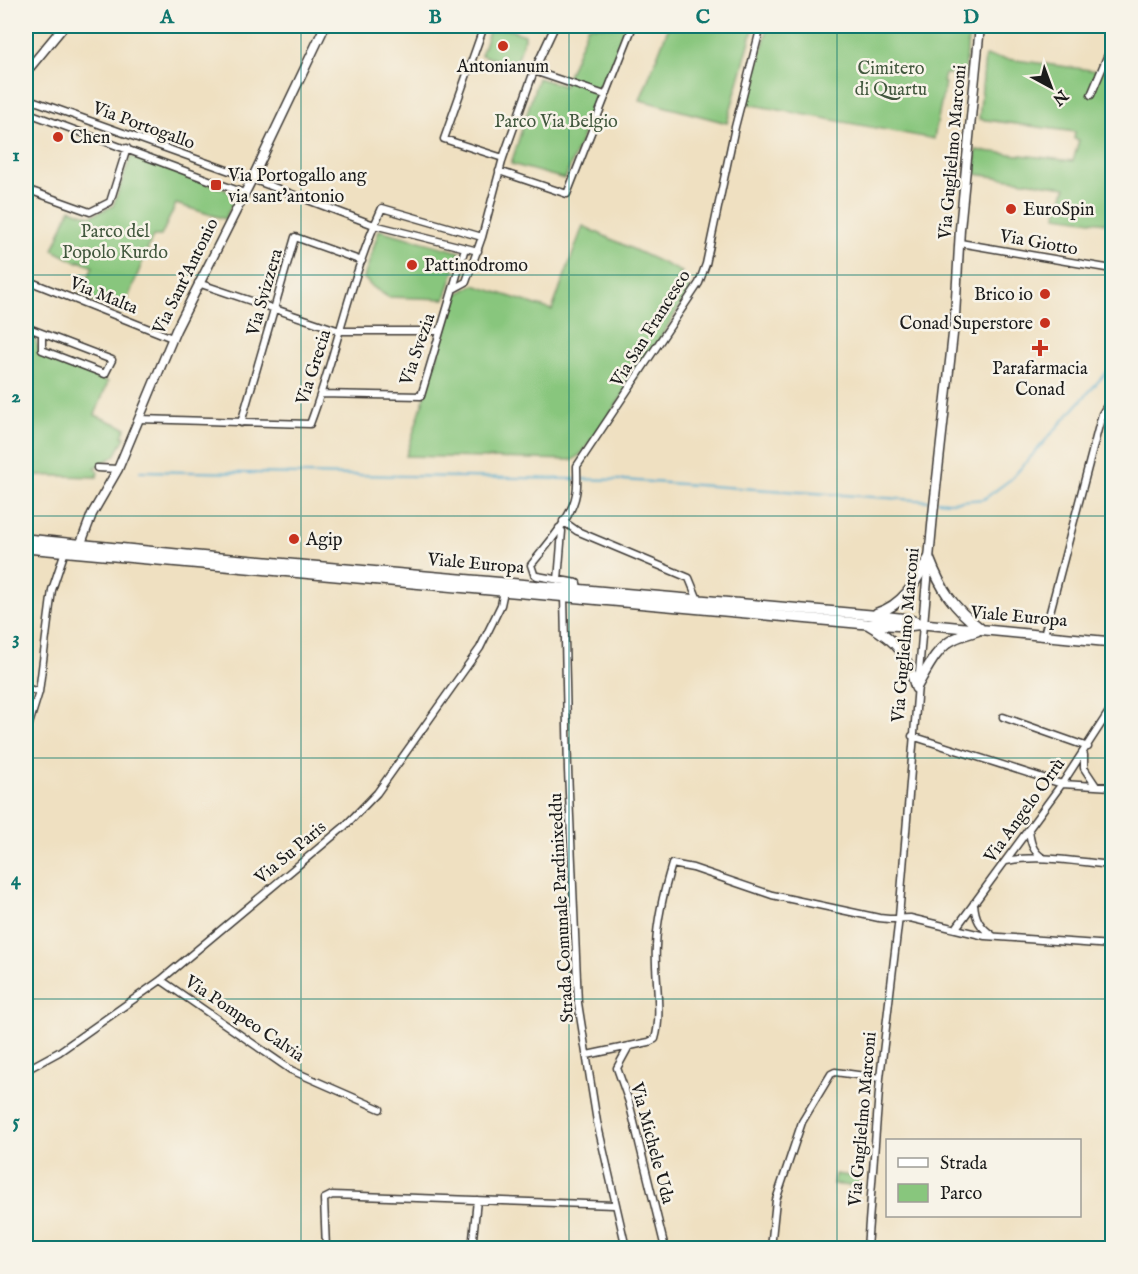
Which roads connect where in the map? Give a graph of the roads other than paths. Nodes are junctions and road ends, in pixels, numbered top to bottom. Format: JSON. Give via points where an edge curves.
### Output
{"nodes":[{"id":1,"x":64,"y":26,"type":"edge"},
{"id":2,"x":325,"y":26,"type":"edge"},
{"id":3,"x":484,"y":26,"type":"edge"},
{"id":4,"x":555,"y":26,"type":"edge"},
{"id":5,"x":633,"y":26,"type":"edge"},
{"id":6,"x":760,"y":26,"type":"edge"},
{"id":7,"x":980,"y":26,"type":"edge"},
{"id":8,"x":1113,"y":45,"type":"edge"},
{"id":9,"x":534,"y":71,"type":"junction"},
{"id":10,"x":26,"y":72,"type":"edge"},
{"id":11,"x":605,"y":95,"type":"junction"},
{"id":12,"x":1091,"y":95,"type":"dead end"},
{"id":13,"x":26,"y":99,"type":"edge"},
{"id":14,"x":26,"y":112,"type":"edge"},
{"id":15,"x":127,"y":148,"type":"junction"},
{"id":16,"x":503,"y":158,"type":"junction"},
{"id":17,"x":499,"y":171,"type":"junction"},
{"id":18,"x":252,"y":179,"type":"junction"},
{"id":19,"x":26,"y":189,"type":"edge"},
{"id":20,"x":244,"y":193,"type":"junction"},
{"id":21,"x":374,"y":225,"type":"junction"},
{"id":22,"x":482,"y":237,"type":"junction"},
{"id":23,"x":960,"y":243,"type":"junction"},
{"id":24,"x":465,"y":248,"type":"junction"},
{"id":25,"x":478,"y":251,"type":"junction"},
{"id":26,"x":362,"y":261,"type":"junction"},
{"id":27,"x":1113,"y":269,"type":"edge"},
{"id":28,"x":26,"y":280,"type":"edge"},
{"id":29,"x":198,"y":283,"type":"junction"},
{"id":30,"x":453,"y":290,"type":"junction"},
{"id":31,"x":275,"y":309,"type":"junction"},
{"id":32,"x":26,"y":327,"type":"edge"},
{"id":33,"x":340,"y":331,"type":"junction"},
{"id":34,"x":440,"y":331,"type":"junction"},
{"id":35,"x":42,"y":334,"type":"junction"},
{"id":36,"x":172,"y":338,"type":"junction"},
{"id":37,"x":321,"y":394,"type":"junction"},
{"id":38,"x":1113,"y":396,"type":"edge"},
{"id":39,"x":139,"y":419,"type":"junction"},
{"id":40,"x":242,"y":423,"type":"junction"},
{"id":41,"x":97,"y":468,"type":"dead end"},
{"id":42,"x":118,"y":469,"type":"junction"},
{"id":43,"x":563,"y":521,"type":"junction"},
{"id":44,"x":559,"y":528,"type":"junction"},
{"id":45,"x":26,"y":538,"type":"edge"},
{"id":46,"x":81,"y":543,"type":"junction"},
{"id":47,"x":26,"y":548,"type":"edge"},
{"id":48,"x":65,"y":551,"type":"junction"},
{"id":49,"x":929,"y":558,"type":"junction"},
{"id":50,"x":558,"y":580,"type":"junction"},
{"id":51,"x":578,"y":589,"type":"junction"},
{"id":52,"x":504,"y":591,"type":"junction"},
{"id":53,"x":564,"y":597,"type":"junction"},
{"id":54,"x":698,"y":600,"type":"junction"},
{"id":55,"x":869,"y":620,"type":"junction"},
{"id":56,"x":923,"y":624,"type":"junction"},
{"id":57,"x":982,"y":630,"type":"junction"},
{"id":58,"x":1044,"y":635,"type":"junction"},
{"id":59,"x":1113,"y":642,"type":"edge"},
{"id":60,"x":26,"y":688,"type":"edge"},
{"id":61,"x":916,"y":688,"type":"junction"},
{"id":62,"x":39,"y":692,"type":"junction"},
{"id":63,"x":1113,"y":707,"type":"edge"},
{"id":64,"x":1003,"y":717,"type":"dead end"},
{"id":65,"x":26,"y":734,"type":"edge"},
{"id":66,"x":912,"y":736,"type":"junction"},
{"id":67,"x":1086,"y":750,"type":"junction"},
{"id":68,"x":1062,"y":783,"type":"junction"},
{"id":69,"x":1097,"y":786,"type":"junction"},
{"id":70,"x":1113,"y":787,"type":"edge"},
{"id":71,"x":1029,"y":829,"type":"junction"},
{"id":72,"x":1043,"y":859,"type":"junction"},
{"id":73,"x":1005,"y":861,"type":"junction"},
{"id":74,"x":1113,"y":865,"type":"edge"},
{"id":75,"x":974,"y":903,"type":"junction"},
{"id":76,"x":899,"y":917,"type":"junction"},
{"id":77,"x":956,"y":928,"type":"junction"},
{"id":78,"x":993,"y":936,"type":"junction"},
{"id":79,"x":1113,"y":945,"type":"edge"},
{"id":80,"x":161,"y":980,"type":"junction"},
{"id":81,"x":629,"y":1046,"type":"junction"},
{"id":82,"x":587,"y":1055,"type":"junction"},
{"id":83,"x":26,"y":1070,"type":"edge"},
{"id":84,"x":880,"y":1078,"type":"junction"},
{"id":85,"x":380,"y":1109,"type":"dead end"},
{"id":86,"x":477,"y":1200,"type":"junction"},
{"id":87,"x":614,"y":1205,"type":"junction"},
{"id":88,"x":326,"y":1248,"type":"edge"},
{"id":89,"x":472,"y":1248,"type":"edge"},
{"id":90,"x":626,"y":1248,"type":"edge"},
{"id":91,"x":665,"y":1248,"type":"edge"},
{"id":92,"x":771,"y":1248,"type":"edge"},
{"id":93,"x":867,"y":1248,"type":"edge"},
{"id":94,"x":877,"y":1248,"type":"edge"}],
"edges":[{"from":1,"to":10,"type":"street"},
{"from":2,"to":18,"type":"street","name":"Via Sant'Antonio"},
{"from":3,"to":16,"type":"street","via":[[444,139]]},
{"from":4,"to":9,"type":"street","name":"Via Svezia"},
{"from":5,"to":11,"type":"street"},
{"from":6,"to":43,"type":"street","name":"Via San Francesco","via":[[699,283],[577,466],[576,496]]},
{"from":7,"to":23,"type":"street","name":"Via Guglielmo Marconi"},
{"from":8,"to":12,"type":"street"},
{"from":9,"to":11,"type":"street"},
{"from":9,"to":16,"type":"street","name":"Via Svezia"},
{"from":11,"to":17,"type":"street","via":[[567,194]]},
{"from":13,"to":18,"type":"street","name":"Via Portogallo"},
{"from":14,"to":15,"type":"street","name":"Via Portogallo"},
{"from":15,"to":19,"type":"street","via":[[110,202],[90,212]]},
{"from":15,"to":20,"type":"street","name":"Via Portogallo"},
{"from":16,"to":17,"type":"street","name":"Via Svezia"},
{"from":17,"to":22,"type":"street","name":"Via Svezia"},
{"from":18,"to":20,"type":"street","name":"Via Sant'Antonio"},
{"from":18,"to":21,"type":"street","name":"Via Portogallo"},
{"from":20,"to":29,"type":"street","name":"Via Sant'Antonio"},
{"from":21,"to":22,"type":"street","via":[[382,208]]},
{"from":21,"to":24,"type":"street","name":"Via Portogallo"},
{"from":21,"to":26,"type":"street","name":"Via Grecia"},
{"from":22,"to":25,"type":"street","name":"Via Svezia"},
{"from":23,"to":27,"type":"street","name":"Via Giotto"},
{"from":23,"to":49,"type":"street","name":"Via Guglielmo Marconi"},
{"from":24,"to":25,"type":"street","name":"Via Portogallo"},
{"from":24,"to":30,"type":"street","name":"Via Svezia"},
{"from":25,"to":30,"type":"street","name":"Via Svezia","via":[[466,282]]},
{"from":26,"to":31,"type":"street","name":"Via Svizzera","via":[[295,237]]},
{"from":26,"to":33,"type":"street","name":"Via Grecia"},
{"from":28,"to":36,"type":"street","name":"Via Malta"},
{"from":29,"to":31,"type":"street"},
{"from":29,"to":36,"type":"street","name":"Via Sant'Antonio"},
{"from":30,"to":34,"type":"street","name":"Via Svezia"},
{"from":31,"to":33,"type":"street"},
{"from":31,"to":40,"type":"street","name":"Via Svizzera"},
{"from":32,"to":35,"type":"street"},
{"from":33,"to":34,"type":"street"},
{"from":33,"to":37,"type":"street","name":"Via Grecia"},
{"from":34,"to":37,"type":"street","name":"Via Svezia","via":[[421,396]]},
{"from":35,"to":35,"type":"street","via":[[42,350],[105,374],[112,360]]},
{"from":36,"to":39,"type":"street","name":"Via Sant'Antonio"},
{"from":37,"to":40,"type":"street","name":"Via Grecia","via":[[310,424]]},
{"from":38,"to":58,"type":"street","via":[[1102,414]]},
{"from":39,"to":40,"type":"street","name":"Via Grecia"},
{"from":39,"to":42,"type":"street","name":"Via Sant'Antonio"},
{"from":41,"to":42,"type":"street"},
{"from":42,"to":46,"type":"street","name":"Via Sant'Antonio","via":[[92,514]]},
{"from":43,"to":44,"type":"street","name":"Via San Francesco"},
{"from":43,"to":54,"type":"street","via":[[577,531],[689,578]]},
{"from":44,"to":50,"type":"street","via":[[562,531]]},
{"from":44,"to":50,"type":"street","name":"Via San Francesco","via":[[531,565],[537,576]]},
{"from":45,"to":46,"type":"main road","name":"Viale Europa"},
{"from":46,"to":51,"type":"main road","name":"Viale Europa"},
{"from":47,"to":48,"type":"main road","name":"Viale Europa"},
{"from":48,"to":52,"type":"main road","name":"Viale Europa"},
{"from":48,"to":62,"type":"street","via":[[52,590]]},
{"from":49,"to":55,"type":"main road","via":[[900,602]]},
{"from":49,"to":56,"type":"street","name":"Via Guglielmo Marconi"},
{"from":49,"to":57,"type":"main road","via":[[948,599]]},
{"from":50,"to":51,"type":"street","name":"Via San Francesco","via":[[577,583]]},
{"from":51,"to":54,"type":"main road","name":"Viale Europa"},
{"from":52,"to":53,"type":"main road","name":"Viale Europa"},
{"from":52,"to":80,"type":"street","name":"Via Su Paris","via":[[480,648],[377,793],[345,826]]},
{"from":53,"to":55,"type":"main road","name":"Viale Europa"},
{"from":53,"to":82,"type":"street","name":"Strada Comunale Pardinixeddu","via":[[578,1003]]},
{"from":54,"to":55,"type":"main road","name":"Viale Europa"},
{"from":55,"to":56,"type":"main road","name":"Viale Europa","via":[[908,619]]},
{"from":55,"to":61,"type":"main road","via":[[898,645]]},
{"from":56,"to":57,"type":"main road","name":"Viale Europa"},
{"from":56,"to":61,"type":"street","name":"Via Guglielmo Marconi"},
{"from":57,"to":58,"type":"main road","name":"Viale Europa"},
{"from":57,"to":61,"type":"main road","via":[[947,644]]},
{"from":58,"to":59,"type":"main road","name":"Viale Europa"},
{"from":60,"to":62,"type":"street"},
{"from":61,"to":66,"type":"street","name":"Via Guglielmo Marconi"},
{"from":62,"to":65,"type":"street"},
{"from":63,"to":67,"type":"street","name":"Via Angelo Orrù"},
{"from":64,"to":67,"type":"street"},
{"from":66,"to":68,"type":"street"},
{"from":66,"to":76,"type":"street","name":"Via Guglielmo Marconi"},
{"from":67,"to":68,"type":"street","name":"Via Angelo Orrù"},
{"from":67,"to":69,"type":"street","via":[[1084,768]]},
{"from":68,"to":69,"type":"street"},
{"from":68,"to":71,"type":"street","name":"Via Angelo Orrù"},
{"from":69,"to":70,"type":"street"},
{"from":71,"to":72,"type":"street","via":[[1031,844]]},
{"from":71,"to":73,"type":"street","name":"Via Angelo Orrù"},
{"from":72,"to":73,"type":"street"},
{"from":72,"to":74,"type":"street"},
{"from":73,"to":75,"type":"street","name":"Via Angelo Orrù"},
{"from":75,"to":77,"type":"street","name":"Via Angelo Orrù"},
{"from":75,"to":78,"type":"street","via":[[981,927]]},
{"from":76,"to":77,"type":"street"},
{"from":76,"to":81,"type":"street","via":[[889,919],[772,895],[672,864],[656,946],[656,1035],[649,1042]]},
{"from":76,"to":84,"type":"street","name":"Via Guglielmo Marconi"},
{"from":77,"to":78,"type":"street"},
{"from":78,"to":79,"type":"street"},
{"from":80,"to":83,"type":"street","name":"Via Su Paris","via":[[59,1052]]},
{"from":80,"to":85,"type":"street","name":"Via Pompeo Calvia","via":[[291,1070]]},
{"from":81,"to":82,"type":"street"},
{"from":81,"to":91,"type":"street","name":"Via Michele Uda","via":[[617,1068]]},
{"from":82,"to":87,"type":"street","name":"Strada Comunale Pardinixeddu"},
{"from":84,"to":92,"type":"street","via":[[835,1071],[831,1074],[798,1133],[776,1200]]},
{"from":84,"to":93,"type":"street","name":"Via Guglielmo Marconi"},
{"from":86,"to":87,"type":"street"},
{"from":86,"to":88,"type":"street","via":[[332,1195],[324,1199]]},
{"from":86,"to":89,"type":"street"},
{"from":87,"to":90,"type":"street","name":"Strada Comunale Pardinixeddu"},
{"from":93,"to":94,"type":"street"}]}
